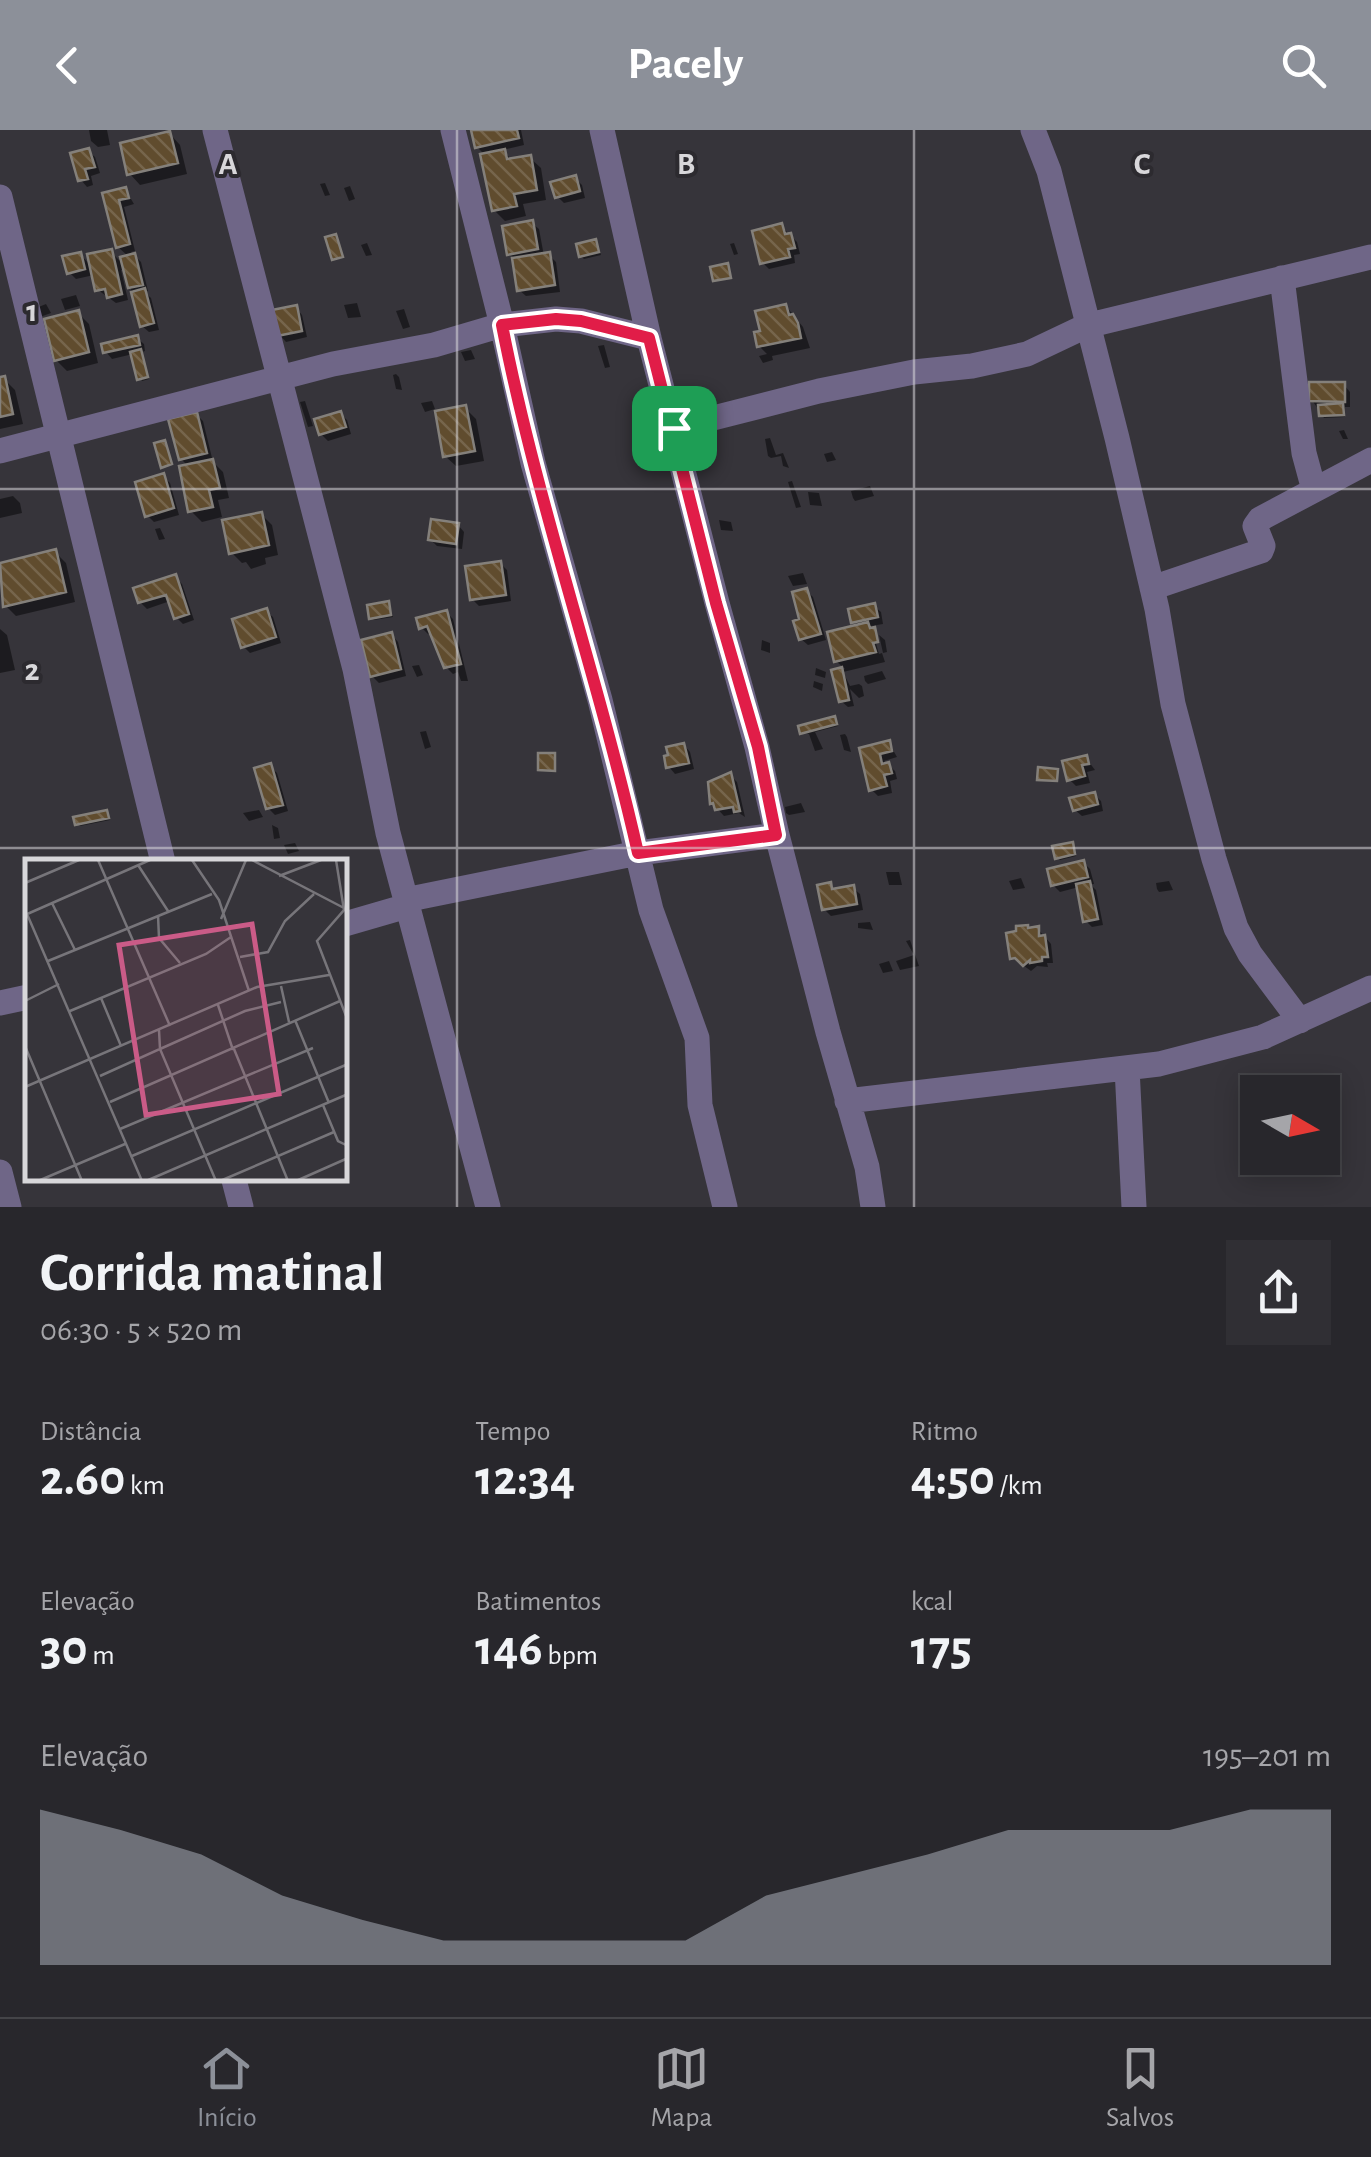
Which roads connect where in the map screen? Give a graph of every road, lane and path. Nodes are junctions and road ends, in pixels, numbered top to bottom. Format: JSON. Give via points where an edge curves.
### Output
{"nodes":[{"id":1,"x":215,"y":130,"type":"edge"},
{"id":2,"x":453,"y":130,"type":"edge"},
{"id":3,"x":602,"y":130,"type":"edge"},
{"id":4,"x":1033,"y":130,"type":"edge"},
{"id":5,"x":0,"y":197,"type":"edge"},
{"id":6,"x":1371,"y":257,"type":"edge"},
{"id":7,"x":1282,"y":278,"type":"junction"},
{"id":8,"x":502,"y":325,"type":"junction"},
{"id":9,"x":1086,"y":326,"type":"junction"},
{"id":10,"x":649,"y":338,"type":"junction"},
{"id":11,"x":280,"y":380,"type":"junction"},
{"id":12,"x":674,"y":428,"type":"junction"},
{"id":13,"x":60,"y":438,"type":"junction"},
{"id":14,"x":0,"y":452,"type":"edge"},
{"id":15,"x":1371,"y":460,"type":"edge"},
{"id":16,"x":1314,"y":490,"type":"junction"},
{"id":17,"x":1152,"y":588,"type":"junction"},
{"id":18,"x":776,"y":835,"type":"junction"},
{"id":19,"x":638,"y":853,"type":"junction"},
{"id":20,"x":162,"y":859,"type":"edge"},
{"id":21,"x":406,"y":903,"type":"junction"},
{"id":22,"x":348,"y":923,"type":"edge"},
{"id":23,"x":1371,"y":988,"type":"edge"},
{"id":24,"x":25,"y":999,"type":"edge"},
{"id":25,"x":0,"y":1004,"type":"edge"},
{"id":26,"x":1300,"y":1021,"type":"junction"},
{"id":27,"x":1127,"y":1068,"type":"junction"},
{"id":28,"x":847,"y":1102,"type":"junction"},
{"id":29,"x":0,"y":1172,"type":"edge"},
{"id":30,"x":234,"y":1182,"type":"edge"},
{"id":31,"x":9,"y":1207,"type":"edge"},
{"id":32,"x":240,"y":1207,"type":"edge"},
{"id":33,"x":488,"y":1207,"type":"edge"},
{"id":34,"x":725,"y":1207,"type":"edge"},
{"id":35,"x":873,"y":1207,"type":"edge"},
{"id":36,"x":1134,"y":1207,"type":"edge"}],
"edges":[{"from":1,"to":11,"type":"street"},
{"from":2,"to":8,"type":"street"},
{"from":3,"to":10,"type":"street"},
{"from":4,"to":9,"type":"street"},
{"from":5,"to":13,"type":"street"},
{"from":6,"to":7,"type":"street"},
{"from":7,"to":9,"type":"street"},
{"from":7,"to":16,"type":"street"},
{"from":8,"to":10,"type":"street","via":[[581,321]]},
{"from":8,"to":11,"type":"street"},
{"from":8,"to":19,"type":"street"},
{"from":9,"to":12,"type":"street","via":[[1027,354],[819,390]]},
{"from":9,"to":17,"type":"street"},
{"from":10,"to":12,"type":"street"},
{"from":11,"to":13,"type":"street"},
{"from":11,"to":21,"type":"street","via":[[355,669]]},
{"from":12,"to":18,"type":"street"},
{"from":13,"to":14,"type":"street"},
{"from":13,"to":20,"type":"street"},
{"from":15,"to":16,"type":"street"},
{"from":16,"to":17,"type":"street","via":[[1256,522],[1261,552]]},
{"from":17,"to":26,"type":"street","via":[[1197,802],[1236,928]]},
{"from":18,"to":19,"type":"street"},
{"from":18,"to":28,"type":"street"},
{"from":19,"to":21,"type":"street"},
{"from":19,"to":34,"type":"street","via":[[668,964],[697,1038],[700,1105]]},
{"from":21,"to":22,"type":"street"},
{"from":21,"to":33,"type":"street"},
{"from":23,"to":26,"type":"street"},
{"from":24,"to":25,"type":"street"},
{"from":26,"to":27,"type":"street","via":[[1239,1044]]},
{"from":27,"to":28,"type":"street"},
{"from":27,"to":36,"type":"street"},
{"from":28,"to":35,"type":"street"},
{"from":29,"to":31,"type":"street"},
{"from":30,"to":32,"type":"street"}]}
